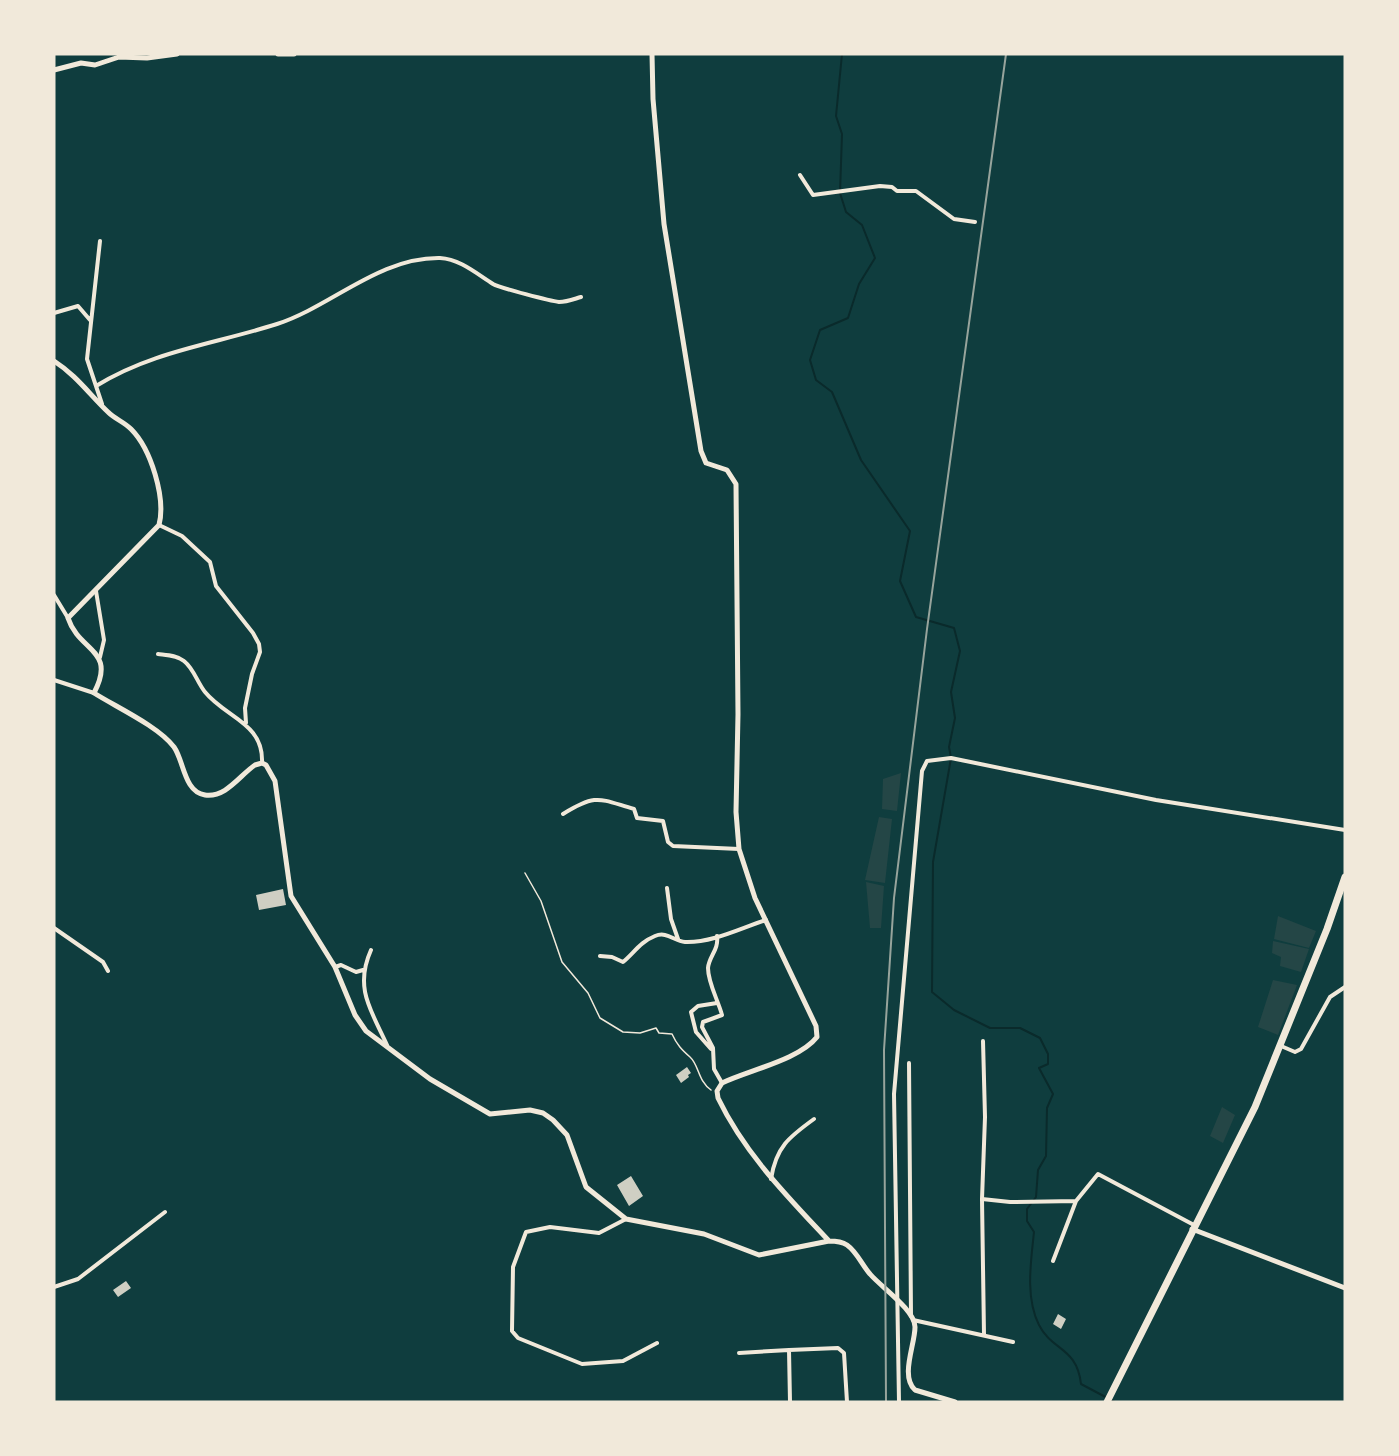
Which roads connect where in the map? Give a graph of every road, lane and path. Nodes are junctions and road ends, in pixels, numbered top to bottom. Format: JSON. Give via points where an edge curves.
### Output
{"nodes":[{"id":1,"x":177,"y":54,"type":"edge"},
{"id":2,"x":278,"y":54,"type":"edge"},
{"id":3,"x":294,"y":54,"type":"edge"},
{"id":4,"x":652,"y":54,"type":"edge"},
{"id":5,"x":54,"y":70,"type":"edge"},
{"id":6,"x":800,"y":175,"type":"dead end"},
{"id":7,"x":975,"y":222,"type":"dead end"},
{"id":8,"x":100,"y":241,"type":"dead end"},
{"id":9,"x":582,"y":297,"type":"dead end"},
{"id":10,"x":54,"y":313,"type":"edge"},
{"id":11,"x":90,"y":320,"type":"junction"},
{"id":12,"x":54,"y":361,"type":"edge"},
{"id":13,"x":96,"y":386,"type":"junction"},
{"id":14,"x":102,"y":404,"type":"junction"},
{"id":15,"x":159,"y":525,"type":"junction"},
{"id":16,"x":95,"y":588,"type":"junction"},
{"id":17,"x":54,"y":595,"type":"edge"},
{"id":18,"x":68,"y":618,"type":"junction"},
{"id":19,"x":158,"y":654,"type":"dead end"},
{"id":20,"x":100,"y":657,"type":"junction"},
{"id":21,"x":54,"y":680,"type":"edge"},
{"id":22,"x":94,"y":693,"type":"junction"},
{"id":23,"x":246,"y":723,"type":"junction"},
{"id":24,"x":262,"y":763,"type":"junction"},
{"id":25,"x":563,"y":814,"type":"dead end"},
{"id":26,"x":1345,"y":830,"type":"edge"},
{"id":27,"x":739,"y":849,"type":"junction"},
{"id":28,"x":525,"y":873,"type":"dead end"},
{"id":29,"x":1345,"y":877,"type":"edge"},
{"id":30,"x":667,"y":888,"type":"dead end"},
{"id":31,"x":766,"y":920,"type":"junction"},
{"id":32,"x":54,"y":928,"type":"edge"},
{"id":33,"x":717,"y":936,"type":"junction"},
{"id":34,"x":678,"y":940,"type":"junction"},
{"id":35,"x":371,"y":950,"type":"dead end"},
{"id":36,"x":600,"y":956,"type":"dead end"},
{"id":37,"x":334,"y":967,"type":"junction"},
{"id":38,"x":363,"y":969,"type":"junction"},
{"id":39,"x":108,"y":971,"type":"dead end"},
{"id":40,"x":1345,"y":987,"type":"edge"},
{"id":41,"x":718,"y":1003,"type":"junction"},
{"id":42,"x":982,"y":1041,"type":"dead end"},
{"id":43,"x":1281,"y":1046,"type":"junction"},
{"id":44,"x":388,"y":1048,"type":"junction"},
{"id":45,"x":713,"y":1052,"type":"junction"},
{"id":46,"x":909,"y":1063,"type":"dead end"},
{"id":47,"x":722,"y":1083,"type":"junction"},
{"id":48,"x":717,"y":1091,"type":"junction"},
{"id":49,"x":814,"y":1119,"type":"dead end"},
{"id":50,"x":771,"y":1179,"type":"junction"},
{"id":51,"x":982,"y":1198,"type":"junction"},
{"id":52,"x":1076,"y":1201,"type":"junction"},
{"id":53,"x":165,"y":1212,"type":"dead end"},
{"id":54,"x":626,"y":1219,"type":"junction"},
{"id":55,"x":1193,"y":1227,"type":"junction"},
{"id":56,"x":829,"y":1241,"type":"junction"},
{"id":57,"x":1053,"y":1261,"type":"dead end"},
{"id":58,"x":54,"y":1287,"type":"edge"},
{"id":59,"x":1345,"y":1288,"type":"edge"},
{"id":60,"x":900,"y":1304,"type":"junction"},
{"id":61,"x":912,"y":1318,"type":"junction"},
{"id":62,"x":984,"y":1335,"type":"junction"},
{"id":63,"x":1013,"y":1342,"type":"dead end"},
{"id":64,"x":657,"y":1343,"type":"dead end"},
{"id":65,"x":789,"y":1350,"type":"junction"},
{"id":66,"x":739,"y":1353,"type":"dead end"},
{"id":67,"x":1107,"y":1401,"type":"edge"},
{"id":68,"x":790,"y":1402,"type":"edge"},
{"id":69,"x":847,"y":1402,"type":"edge"},
{"id":70,"x":899,"y":1402,"type":"edge"},
{"id":71,"x":955,"y":1402,"type":"edge"}],
"edges":[{"from":1,"to":5,"type":"street","via":[[119,57],[95,65],[81,63]]},
{"from":2,"to":3,"type":"street"},
{"from":4,"to":27,"type":"street","via":[[652,99],[664,224],[702,455],[709,465],[731,472],[736,484]]},
{"from":6,"to":7,"type":"street","via":[[813,195],[892,187],[897,191],[916,191],[954,219]]},
{"from":8,"to":11,"type":"street"},
{"from":9,"to":13,"type":"street","via":[[558,302],[496,286],[458,262],[419,258],[350,286],[307,312],[224,340],[149,359]]},
{"from":10,"to":11,"type":"street","via":[[78,306]]},
{"from":11,"to":13,"type":"street","via":[[87,359]]},
{"from":12,"to":14,"type":"street"},
{"from":13,"to":14,"type":"street"},
{"from":14,"to":15,"type":"street","via":[[130,427],[140,441],[159,488]]},
{"from":15,"to":16,"type":"street"},
{"from":15,"to":23,"type":"street","via":[[182,536],[210,562],[216,586],[258,644],[260,652],[245,708]]},
{"from":16,"to":18,"type":"street"},
{"from":16,"to":20,"type":"street","via":[[104,640]]},
{"from":17,"to":18,"type":"street"},
{"from":18,"to":20,"type":"street"},
{"from":19,"to":23,"type":"street","via":[[183,660],[204,691],[224,711]]},
{"from":20,"to":22,"type":"street","via":[[103,668]]},
{"from":21,"to":22,"type":"street"},
{"from":22,"to":24,"type":"street","via":[[167,740],[197,793],[205,795],[229,788],[246,771]]},
{"from":23,"to":24,"type":"street","via":[[261,745]]},
{"from":24,"to":37,"type":"street","via":[[275,781],[291,896]]},
{"from":25,"to":27,"type":"street","via":[[584,802],[607,799],[634,809],[637,818],[663,821],[668,842],[673,846]]},
{"from":26,"to":60,"type":"street","via":[[1156,800],[951,758],[927,760],[922,771],[896,1053]]},
{"from":27,"to":31,"type":"street"},
{"from":28,"to":48,"type":"path","via":[[541,901],[562,962],[588,993],[600,1018],[623,1032],[640,1033],[656,1028],[659,1033],[672,1035],[691,1058],[705,1086]]},
{"from":29,"to":43,"type":"highway"},
{"from":30,"to":34,"type":"street"},
{"from":31,"to":33,"type":"street"},
{"from":31,"to":47,"type":"street","via":[[816,1026],[817,1037],[784,1058]]},
{"from":32,"to":39,"type":"street","via":[[103,962]]},
{"from":33,"to":34,"type":"street","via":[[688,942]]},
{"from":33,"to":41,"type":"street","via":[[718,947],[708,967]]},
{"from":34,"to":36,"type":"street","via":[[664,934],[654,936],[623,962]]},
{"from":35,"to":38,"type":"street"},
{"from":37,"to":38,"type":"street","via":[[341,965],[356,972]]},
{"from":37,"to":44,"type":"street","via":[[360,1025]]},
{"from":38,"to":44,"type":"street","via":[[366,1000]]},
{"from":40,"to":43,"type":"street","via":[[1330,997],[1300,1049],[1295,1052]]},
{"from":41,"to":45,"type":"street","via":[[721,1017],[702,1025]]},
{"from":41,"to":45,"type":"street","via":[[698,1006],[691,1012],[696,1032]]},
{"from":42,"to":51,"type":"street"},
{"from":43,"to":55,"type":"highway","via":[[1255,1107]]},
{"from":44,"to":54,"type":"street","via":[[489,1114],[530,1110],[553,1120],[570,1141],[586,1187]]},
{"from":45,"to":47,"type":"street","via":[[714,1069]]},
{"from":46,"to":61,"type":"street"},
{"from":47,"to":48,"type":"street"},
{"from":48,"to":50,"type":"street","via":[[741,1140]]},
{"from":49,"to":50,"type":"street","via":[[783,1144],[774,1159]]},
{"from":50,"to":56,"type":"street"},
{"from":51,"to":52,"type":"street","via":[[1010,1202]]},
{"from":51,"to":62,"type":"street"},
{"from":52,"to":55,"type":"street","via":[[1098,1174]]},
{"from":52,"to":57,"type":"street"},
{"from":53,"to":58,"type":"street","via":[[78,1279]]},
{"from":54,"to":56,"type":"street","via":[[704,1234],[759,1256]]},
{"from":54,"to":64,"type":"street","via":[[599,1233],[550,1227],[526,1232],[513,1267],[512,1331],[518,1338],[582,1364],[623,1361]]},
{"from":55,"to":59,"type":"street"},
{"from":55,"to":67,"type":"highway"},
{"from":56,"to":60,"type":"street","via":[[845,1244]]},
{"from":60,"to":61,"type":"street"},
{"from":60,"to":70,"type":"street"},
{"from":61,"to":62,"type":"street"},
{"from":61,"to":71,"type":"street","via":[[915,1327],[911,1386]]},
{"from":62,"to":63,"type":"street"},
{"from":65,"to":66,"type":"street"},
{"from":65,"to":68,"type":"street"},
{"from":65,"to":69,"type":"street","via":[[838,1348],[843,1352]]}]}
